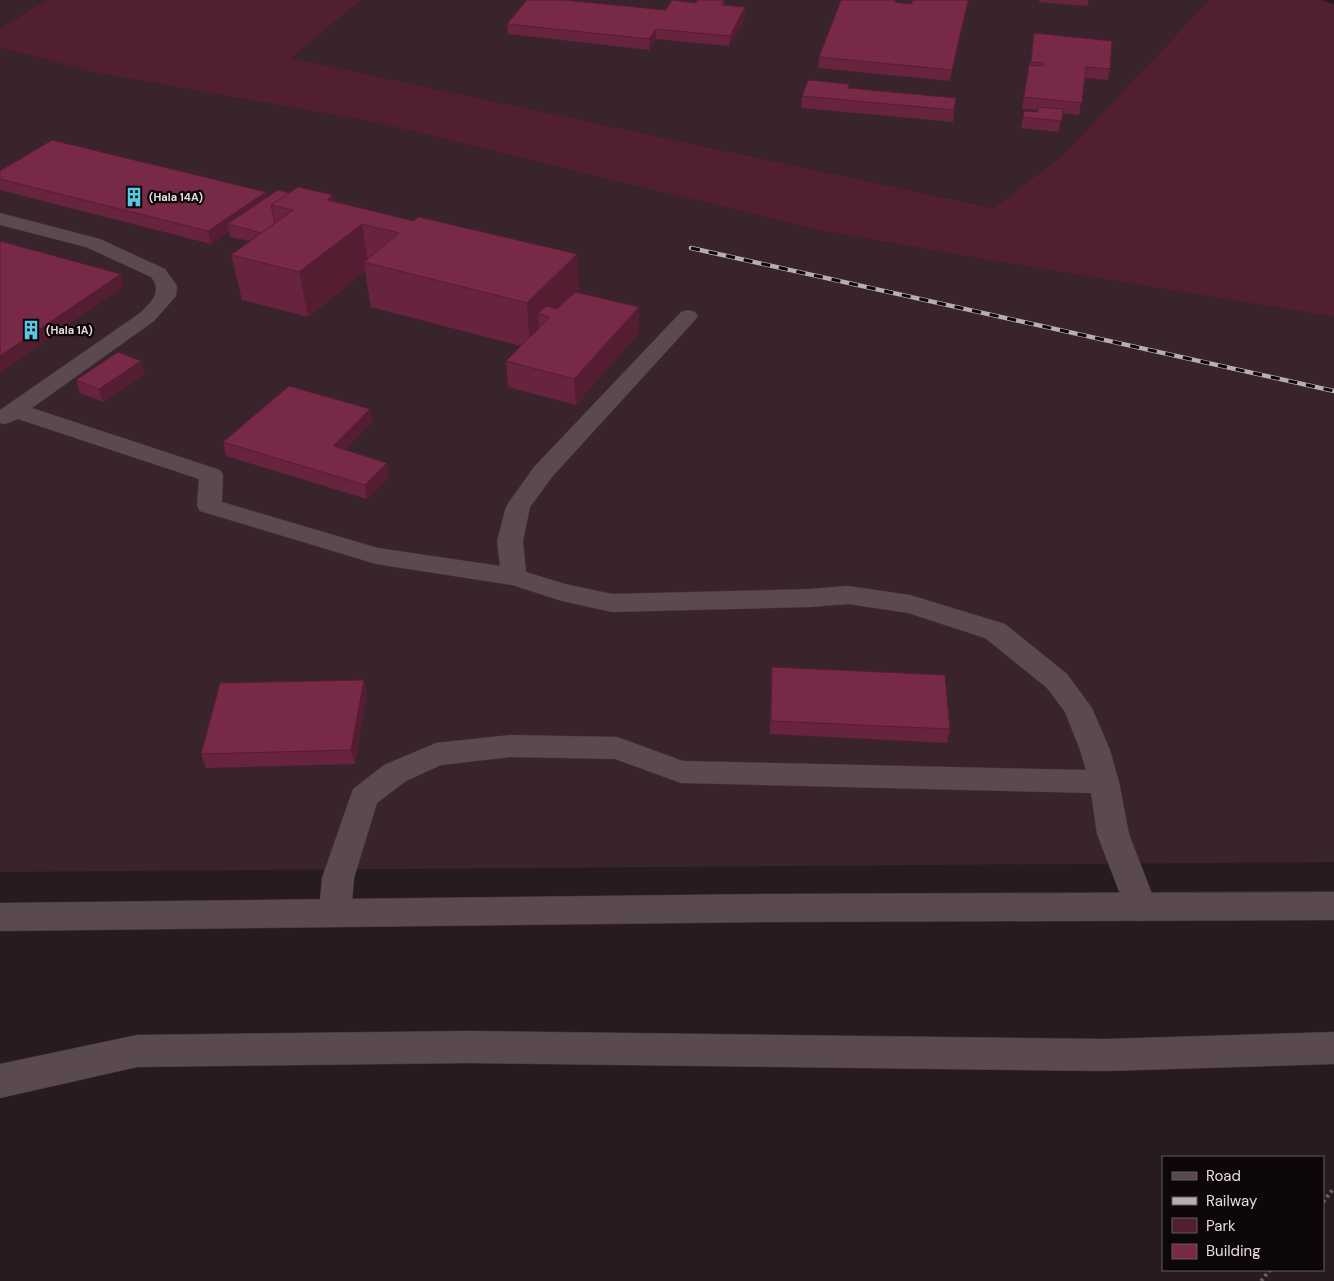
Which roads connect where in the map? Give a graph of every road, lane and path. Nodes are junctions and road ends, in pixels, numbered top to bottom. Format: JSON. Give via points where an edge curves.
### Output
{"nodes":[{"id":1,"x":0,"y":219,"type":"edge"},
{"id":2,"x":688,"y":316,"type":"dead end"},
{"id":3,"x":8,"y":415,"type":"edge"},
{"id":4,"x":514,"y":577,"type":"junction"},
{"id":5,"x":1104,"y":782,"type":"junction"},
{"id":6,"x":1334,"y":906,"type":"edge"},
{"id":7,"x":1141,"y":907,"type":"junction"},
{"id":8,"x":335,"y":913,"type":"junction"},
{"id":9,"x":0,"y":917,"type":"edge"},
{"id":10,"x":1334,"y":1048,"type":"edge"},
{"id":11,"x":0,"y":1081,"type":"edge"},
{"id":12,"x":1334,"y":1188,"type":"edge"},
{"id":13,"x":1324,"y":1201,"type":"edge"},
{"id":14,"x":1269,"y":1271,"type":"edge"},
{"id":15,"x":1261,"y":1281,"type":"edge"}],
"edges":[{"from":1,"to":3,"type":"street","via":[[93,243],[158,273],[168,292],[146,317]]},
{"from":2,"to":4,"type":"street","via":[[543,472],[518,507],[510,541]]},
{"from":3,"to":4,"type":"street","via":[[211,476],[209,506],[376,556]]},
{"from":4,"to":5,"type":"street","via":[[612,603],[848,595],[910,604],[957,618],[994,631],[1057,681],[1078,708]]},
{"from":5,"to":7,"type":"street","via":[[1113,834]]},
{"from":5,"to":8,"type":"street","via":[[681,772],[616,748],[511,746],[436,754],[395,773],[364,797],[338,878]]},
{"from":6,"to":7,"type":"street"},
{"from":7,"to":8,"type":"street"},
{"from":8,"to":9,"type":"street"},
{"from":10,"to":11,"type":"street","via":[[1105,1055],[468,1047],[137,1051]]},
{"from":12,"to":13,"type":"path"},
{"from":14,"to":15,"type":"path"}]}
